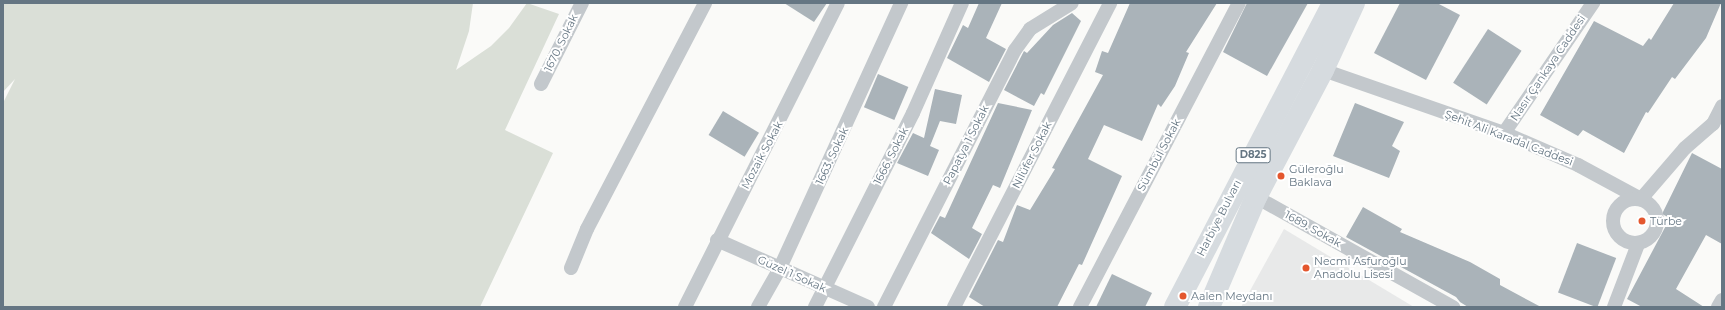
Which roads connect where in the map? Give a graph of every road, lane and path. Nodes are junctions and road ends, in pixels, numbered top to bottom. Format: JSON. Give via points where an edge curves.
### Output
{"nodes":[{"id":1,"x":582,"y":3,"type":"edge"},
{"id":2,"x":705,"y":3,"type":"edge"},
{"id":3,"x":838,"y":3,"type":"edge"},
{"id":4,"x":901,"y":3,"type":"edge"},
{"id":5,"x":962,"y":3,"type":"edge"},
{"id":6,"x":1072,"y":3,"type":"edge"},
{"id":7,"x":1110,"y":3,"type":"edge"},
{"id":8,"x":1239,"y":3,"type":"edge"},
{"id":9,"x":1332,"y":3,"type":"edge"},
{"id":10,"x":1354,"y":3,"type":"edge"},
{"id":11,"x":1592,"y":3,"type":"edge"},
{"id":12,"x":1323,"y":70,"type":"junction"},
{"id":13,"x":541,"y":84,"type":"dead end"},
{"id":14,"x":1722,"y":106,"type":"edge"},
{"id":15,"x":1717,"y":127,"type":"edge"},
{"id":16,"x":1504,"y":133,"type":"junction"},
{"id":17,"x":1256,"y":197,"type":"junction"},
{"id":18,"x":1641,"y":199,"type":"junction"},
{"id":19,"x":717,"y":240,"type":"junction"},
{"id":20,"x":1638,"y":244,"type":"junction"},
{"id":21,"x":571,"y":268,"type":"dead end"},
{"id":22,"x":779,"y":270,"type":"junction"},
{"id":23,"x":825,"y":289,"type":"junction"},
{"id":24,"x":1722,"y":300,"type":"edge"},
{"id":25,"x":685,"y":307,"type":"edge"},
{"id":26,"x":758,"y":307,"type":"edge"},
{"id":27,"x":815,"y":307,"type":"edge"},
{"id":28,"x":868,"y":307,"type":"edge"},
{"id":29,"x":884,"y":307,"type":"edge"},
{"id":30,"x":954,"y":307,"type":"edge"},
{"id":31,"x":1080,"y":307,"type":"edge"},
{"id":32,"x":1175,"y":307,"type":"edge"},
{"id":33,"x":1209,"y":307,"type":"edge"},
{"id":34,"x":1453,"y":307,"type":"edge"},
{"id":35,"x":1614,"y":307,"type":"edge"},
{"id":36,"x":1718,"y":307,"type":"edge"}],
"edges":[{"from":1,"to":13,"type":"street","name":"1670. Sokak"},
{"from":2,"to":21,"type":"street","via":[[587,229]]},
{"from":3,"to":19,"type":"street","name":"Mozaik Sokak"},
{"from":4,"to":22,"type":"street","name":"1663. Sokak"},
{"from":5,"to":23,"type":"street","name":"1666. Sokak","via":[[913,113]]},
{"from":6,"to":29,"type":"street","name":"Papatya 1 Sokak","via":[[1030,29],[1015,50]]},
{"from":7,"to":30,"type":"street","name":"Nilüfer Sokak"},
{"from":8,"to":31,"type":"street","name":"Sümbül Sokak"},
{"from":9,"to":32,"type":"main road","name":"Harbiye Bulvarı","number":"D825"},
{"from":10,"to":12,"type":"main road","number":"D825"},
{"from":11,"to":16,"type":"street","name":"Nasır Çankaya Caddesi"},
{"from":12,"to":16,"type":"street","name":"Şehit Ali Karadal Caddesi"},
{"from":12,"to":17,"type":"main road","number":"D825"},
{"from":14,"to":15,"type":"street"},
{"from":15,"to":18,"type":"street","via":[[1685,148]]},
{"from":16,"to":18,"type":"street","name":"Şehit Ali Karadal Caddesi","via":[[1578,165]]},
{"from":17,"to":33,"type":"main road","number":"D825"},
{"from":17,"to":34,"type":"street","name":"1689. Sokak"},
{"from":18,"to":20,"type":"street","via":[[1652,206],[1658,219],[1655,233]]},
{"from":18,"to":20,"type":"street","via":[[1625,201],[1619,205],[1612,220],[1617,234],[1630,243]]},
{"from":19,"to":22,"type":"street","name":"Güzel 1 Sokak"},
{"from":19,"to":25,"type":"street","name":"Mozaik Sokak"},
{"from":20,"to":35,"type":"street"},
{"from":22,"to":23,"type":"street","name":"Güzel 1 Sokak"},
{"from":22,"to":26,"type":"street","name":"1663. Sokak"},
{"from":23,"to":27,"type":"street","name":"1666. Sokak"},
{"from":23,"to":28,"type":"street","name":"Güzel 1 Sokak"},
{"from":24,"to":36,"type":"street"}]}
